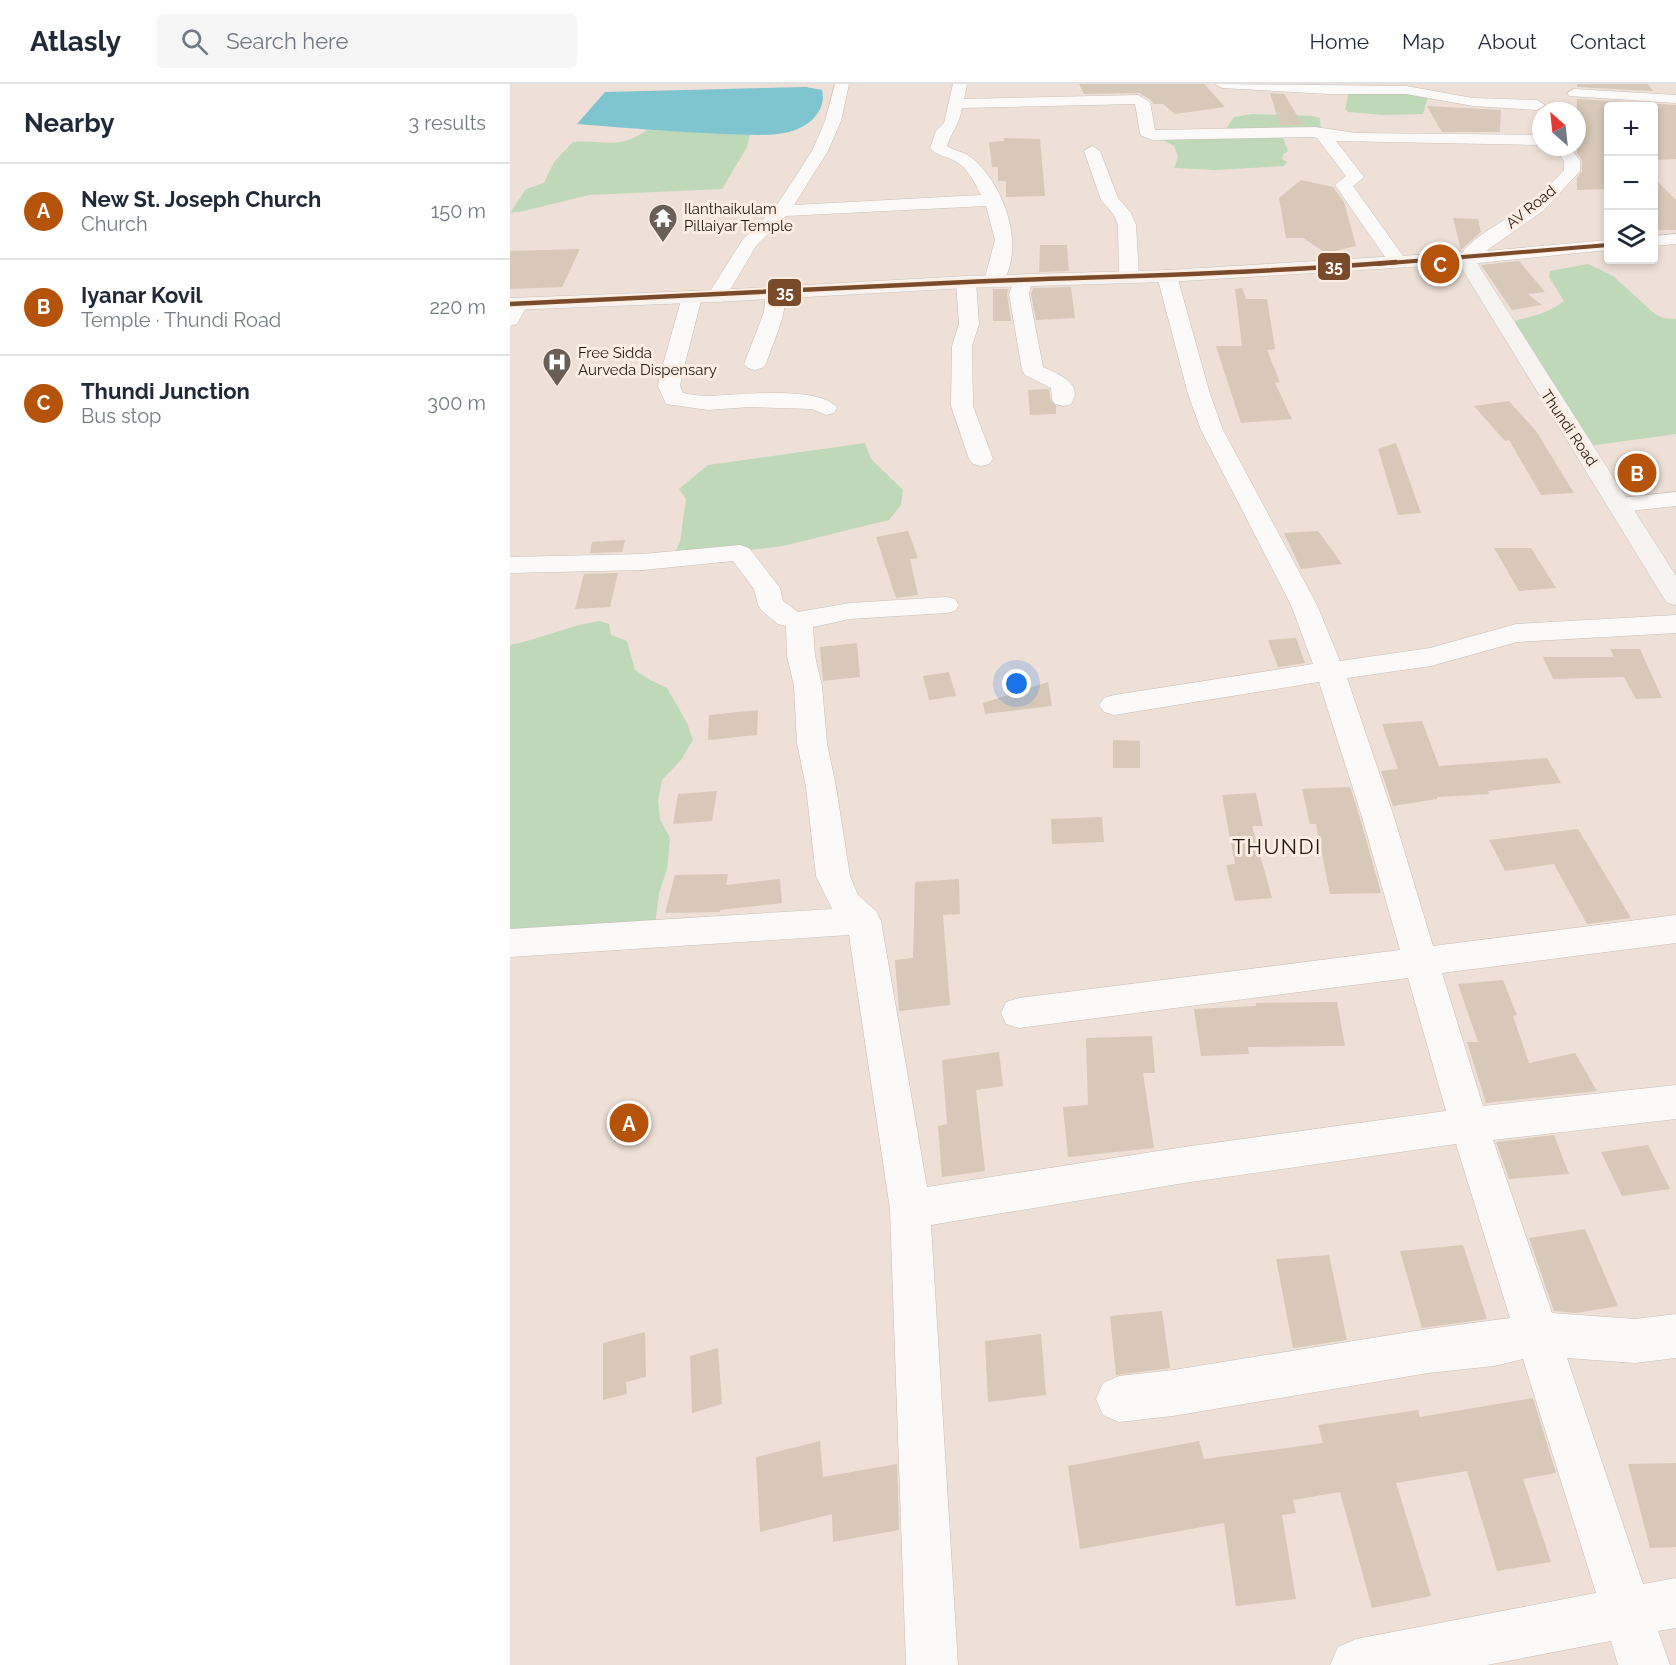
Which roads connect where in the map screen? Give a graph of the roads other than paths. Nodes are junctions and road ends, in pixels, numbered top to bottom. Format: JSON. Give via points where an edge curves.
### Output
{"nodes":[{"id":1,"x":842,"y":84,"type":"edge"},
{"id":2,"x":960,"y":84,"type":"edge"},
{"id":3,"x":1222,"y":84,"type":"edge"},
{"id":4,"x":1527,"y":91,"type":"dead end"},
{"id":5,"x":1574,"y":93,"type":"dead end"},
{"id":6,"x":1676,"y":99,"type":"edge"},
{"id":7,"x":1535,"y":102,"type":"edge"},
{"id":8,"x":957,"y":104,"type":"junction"},
{"id":9,"x":1532,"y":107,"type":"edge"},
{"id":10,"x":1323,"y":135,"type":"junction"},
{"id":11,"x":1532,"y":140,"type":"edge"},
{"id":12,"x":1092,"y":151,"type":"dead end"},
{"id":13,"x":1568,"y":156,"type":"edge"},
{"id":14,"x":993,"y":200,"type":"junction"},
{"id":15,"x":781,"y":211,"type":"junction"},
{"id":16,"x":1676,"y":239,"type":"edge"},
{"id":17,"x":1658,"y":241,"type":"edge"},
{"id":18,"x":1604,"y":245,"type":"edge"},
{"id":19,"x":1466,"y":258,"type":"junction"},
{"id":20,"x":1400,"y":263,"type":"junction"},
{"id":21,"x":1167,"y":276,"type":"junction"},
{"id":22,"x":1129,"y":277,"type":"junction"},
{"id":23,"x":994,"y":281,"type":"junction"},
{"id":24,"x":1022,"y":281,"type":"junction"},
{"id":25,"x":966,"y":282,"type":"junction"},
{"id":26,"x":776,"y":293,"type":"junction"},
{"id":27,"x":717,"y":296,"type":"junction"},
{"id":28,"x":692,"y":297,"type":"junction"},
{"id":29,"x":513,"y":309,"type":"edge"},
{"id":30,"x":755,"y":364,"type":"dead end"},
{"id":31,"x":1063,"y":399,"type":"dead end"},
{"id":32,"x":826,"y":408,"type":"dead end"},
{"id":33,"x":981,"y":459,"type":"dead end"},
{"id":34,"x":1676,"y":499,"type":"edge"},
{"id":35,"x":1620,"y":505,"type":"junction"},
{"id":36,"x":510,"y":565,"type":"edge"},
{"id":37,"x":1676,"y":597,"type":"edge"},
{"id":38,"x":946,"y":605,"type":"dead end"},
{"id":39,"x":798,"y":621,"type":"junction"},
{"id":40,"x":1676,"y":624,"type":"edge"},
{"id":41,"x":1330,"y":671,"type":"junction"},
{"id":42,"x":1114,"y":705,"type":"dead end"},
{"id":43,"x":864,"y":921,"type":"junction"},
{"id":44,"x":1676,"y":929,"type":"edge"},
{"id":45,"x":510,"y":943,"type":"edge"},
{"id":46,"x":1422,"y":963,"type":"junction"},
{"id":47,"x":1019,"y":1013,"type":"dead end"},
{"id":48,"x":1676,"y":1102,"type":"edge"},
{"id":49,"x":1469,"y":1125,"type":"junction"},
{"id":50,"x":910,"y":1209,"type":"junction"},
{"id":51,"x":1537,"y":1334,"type":"junction"},
{"id":52,"x":1676,"y":1336,"type":"edge"},
{"id":53,"x":1119,"y":1400,"type":"dead end"},
{"id":54,"x":1676,"y":1603,"type":"edge"},
{"id":55,"x":1628,"y":1612,"type":"junction"},
{"id":56,"x":932,"y":1665,"type":"edge"},
{"id":57,"x":1356,"y":1665,"type":"edge"},
{"id":58,"x":1644,"y":1665,"type":"edge"}],
"edges":[{"from":1,"to":15,"type":"street","via":[[820,151]]},
{"from":2,"to":8,"type":"street"},
{"from":3,"to":9,"type":"street","via":[[1406,90]]},
{"from":4,"to":7,"type":"street"},
{"from":5,"to":6,"type":"street"},
{"from":8,"to":10,"type":"street","via":[[1138,99],[1143,102],[1148,133],[1153,135]]},
{"from":8,"to":14,"type":"street","via":[[938,148],[970,164]]},
{"from":10,"to":11,"type":"street"},
{"from":10,"to":20,"type":"street","via":[[1356,177],[1343,185]]},
{"from":12,"to":22,"type":"street","via":[[1110,200],[1127,225]]},
{"from":13,"to":19,"type":"street","name":"AV Road","via":[[1572,171],[1538,206]]},
{"from":14,"to":15,"type":"street"},
{"from":14,"to":23,"type":"street","via":[[1004,240]]},
{"from":15,"to":27,"type":"street","via":[[749,243]]},
{"from":16,"to":17,"type":"street"},
{"from":18,"to":19,"type":"street"},
{"from":19,"to":20,"type":"main road"},
{"from":19,"to":35,"type":"main road","name":"Thundi Road","via":[[1544,391]]},
{"from":20,"to":21,"type":"main road"},
{"from":21,"to":22,"type":"main road"},
{"from":21,"to":41,"type":"street","via":[[1212,430],[1304,605]]},
{"from":22,"to":24,"type":"main road"},
{"from":23,"to":24,"type":"main road"},
{"from":23,"to":25,"type":"main road"},
{"from":24,"to":31,"type":"street","via":[[1019,294],[1033,370],[1062,385]]},
{"from":25,"to":26,"type":"main road"},
{"from":25,"to":33,"type":"street","via":[[969,324],[962,346],[962,406]]},
{"from":26,"to":27,"type":"main road"},
{"from":26,"to":30,"type":"street","via":[[774,312]]},
{"from":27,"to":28,"type":"main road"},
{"from":28,"to":29,"type":"main road"},
{"from":28,"to":32,"type":"street","via":[[669,386],[674,399],[708,403],[816,403]]},
{"from":34,"to":35,"type":"street"},
{"from":35,"to":37,"type":"main road","name":"Thundi Road"},
{"from":36,"to":39,"type":"street","via":[[643,562],[740,553],[767,588],[771,605]]},
{"from":38,"to":39,"type":"street","via":[[850,611]]},
{"from":39,"to":43,"type":"street","via":[[833,876],[845,903]]},
{"from":40,"to":41,"type":"street","via":[[1516,633],[1431,657]]},
{"from":41,"to":42,"type":"street"},
{"from":41,"to":46,"type":"street"},
{"from":43,"to":45,"type":"street"},
{"from":43,"to":50,"type":"street"},
{"from":44,"to":46,"type":"street"},
{"from":46,"to":47,"type":"street"},
{"from":46,"to":49,"type":"street"},
{"from":48,"to":49,"type":"street"},
{"from":49,"to":50,"type":"street"},
{"from":49,"to":51,"type":"street"},
{"from":50,"to":56,"type":"street"},
{"from":51,"to":52,"type":"street","via":[[1635,1341]]},
{"from":51,"to":53,"type":"street","via":[[1494,1344]]},
{"from":51,"to":55,"type":"street"},
{"from":54,"to":55,"type":"street"},
{"from":55,"to":57,"type":"street"},
{"from":55,"to":58,"type":"street"}]}
